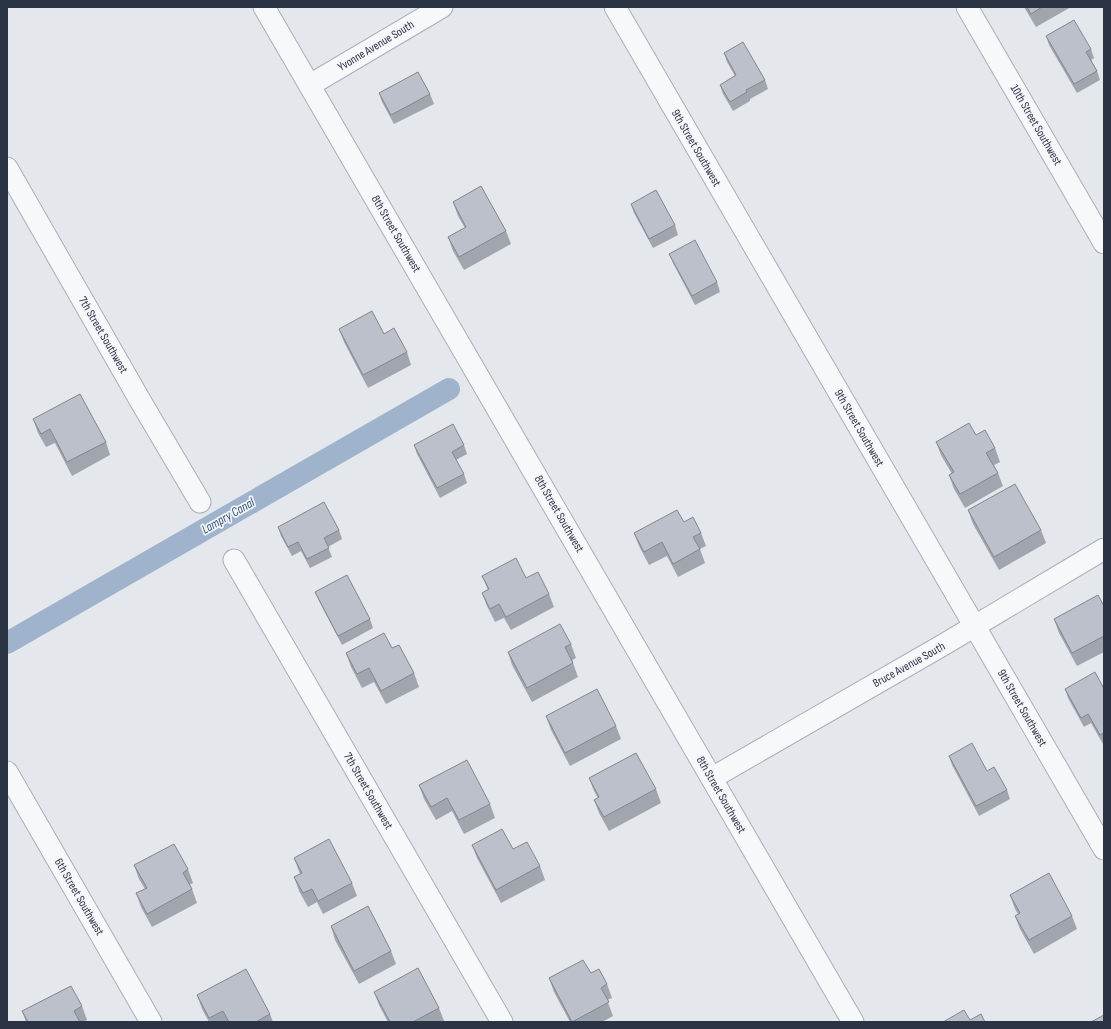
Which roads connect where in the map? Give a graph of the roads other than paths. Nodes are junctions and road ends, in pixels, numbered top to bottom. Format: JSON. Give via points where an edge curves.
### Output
{"nodes":[{"id":1,"x":264,"y":7,"type":"edge"},
{"id":2,"x":442,"y":7,"type":"edge"},
{"id":3,"x":615,"y":7,"type":"edge"},
{"id":4,"x":967,"y":7,"type":"edge"},
{"id":5,"x":310,"y":85,"type":"junction"},
{"id":6,"x":7,"y":168,"type":"edge"},
{"id":7,"x":1104,"y":243,"type":"edge"},
{"id":8,"x":200,"y":502,"type":"dead end"},
{"id":9,"x":1104,"y":549,"type":"edge"},
{"id":10,"x":234,"y":560,"type":"dead end"},
{"id":11,"x":974,"y":626,"type":"junction"},
{"id":12,"x":7,"y":772,"type":"edge"},
{"id":13,"x":712,"y":778,"type":"junction"},
{"id":14,"x":1104,"y":849,"type":"edge"},
{"id":15,"x":151,"y":1022,"type":"edge"},
{"id":16,"x":502,"y":1022,"type":"edge"},
{"id":17,"x":853,"y":1022,"type":"edge"}],
"edges":[{"from":1,"to":5,"type":"street","name":"8th Street Southwest"},
{"from":2,"to":5,"type":"street","name":"Yvonne Avenue South"},
{"from":3,"to":11,"type":"street","name":"9th Street Southwest"},
{"from":4,"to":7,"type":"street","name":"10th Street Southwest"},
{"from":5,"to":13,"type":"street","name":"8th Street Southwest"},
{"from":6,"to":8,"type":"street","name":"7th Street Southwest"},
{"from":9,"to":11,"type":"street","name":"Bruce Avenue South"},
{"from":10,"to":16,"type":"street","name":"7th Street Southwest"},
{"from":11,"to":13,"type":"street","name":"Bruce Avenue South"},
{"from":11,"to":14,"type":"street","name":"9th Street Southwest"},
{"from":12,"to":15,"type":"street","name":"6th Street Southwest"},
{"from":13,"to":17,"type":"street","name":"8th Street Southwest"}]}
